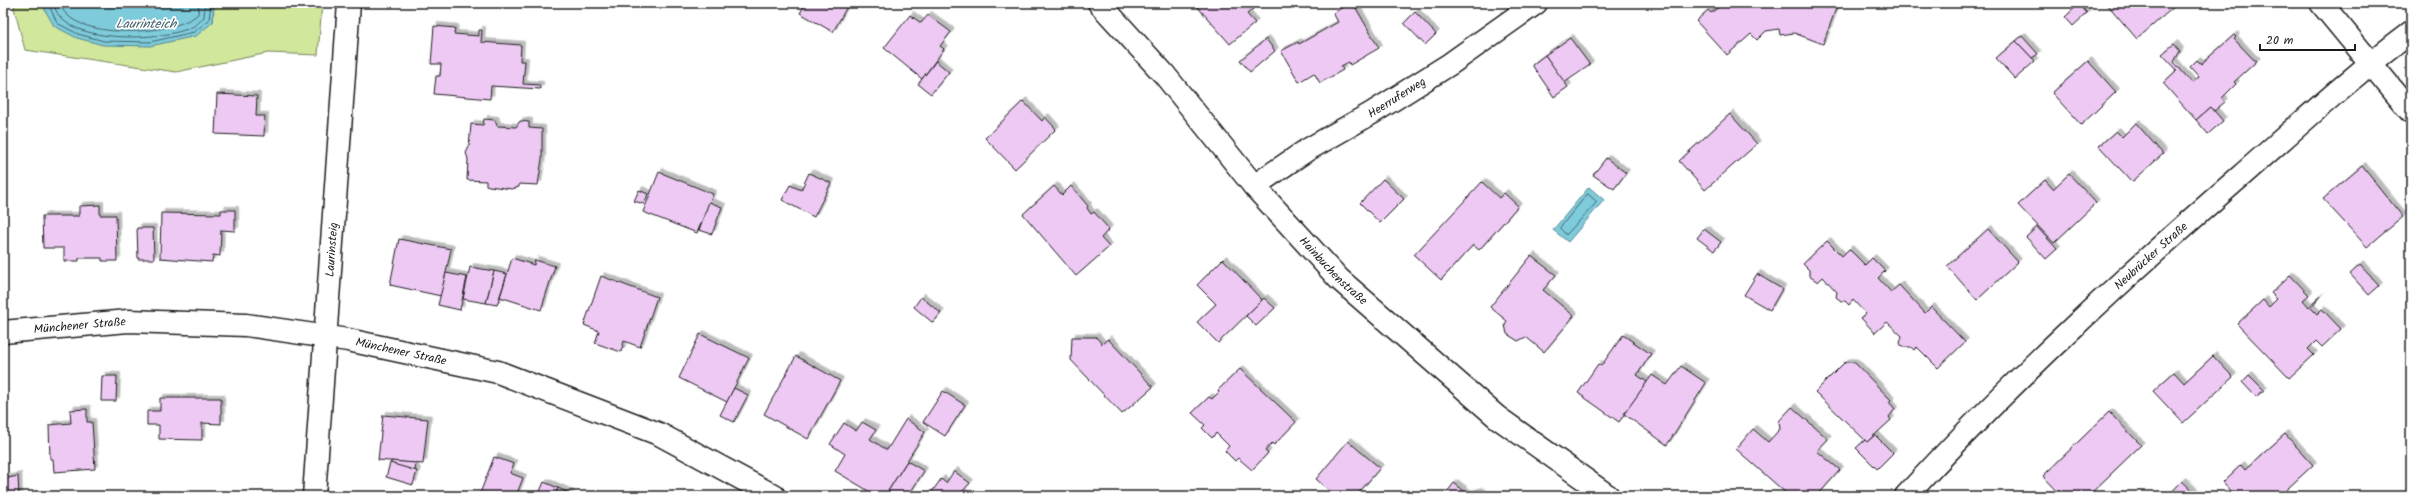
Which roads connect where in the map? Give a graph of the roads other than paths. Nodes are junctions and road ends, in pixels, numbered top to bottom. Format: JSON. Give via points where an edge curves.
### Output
{"nodes":[{"id":1,"x":349,"y":3,"type":"edge"},
{"id":2,"x":1098,"y":3,"type":"edge"},
{"id":3,"x":1536,"y":3,"type":"edge"},
{"id":4,"x":2320,"y":3,"type":"edge"},
{"id":5,"x":2411,"y":32,"type":"edge"},
{"id":6,"x":2370,"y":63,"type":"junction"},
{"id":7,"x":2411,"y":112,"type":"edge"},
{"id":8,"x":1254,"y":186,"type":"junction"},
{"id":9,"x":3,"y":332,"type":"edge"},
{"id":10,"x":326,"y":336,"type":"junction"},
{"id":11,"x":314,"y":496,"type":"edge"},
{"id":12,"x":774,"y":496,"type":"edge"},
{"id":13,"x":1608,"y":496,"type":"edge"},
{"id":14,"x":1906,"y":496,"type":"edge"}],
"edges":[{"from":1,"to":10,"type":"street","name":"Laurinsteig"},
{"from":2,"to":8,"type":"street","name":"Hainbuchenstraße","via":[[1164,74]]},
{"from":3,"to":8,"type":"street","name":"Heerruferweg","via":[[1450,64],[1307,150]]},
{"from":4,"to":6,"type":"street"},
{"from":5,"to":6,"type":"street","name":"Neubrücker Straße"},
{"from":6,"to":7,"type":"street"},
{"from":6,"to":14,"type":"street","name":"Neubrücker Straße","via":[[2152,254],[2042,359]]},
{"from":8,"to":13,"type":"street","name":"Hainbuchenstraße","via":[[1339,279],[1413,345],[1497,416]]},
{"from":9,"to":10,"type":"street","name":"Münchener Straße","via":[[128,321],[246,325]]},
{"from":10,"to":11,"type":"street","name":"Laurinsteig"},
{"from":10,"to":12,"type":"street","name":"Münchener Straße","via":[[498,372],[659,434]]}]}
